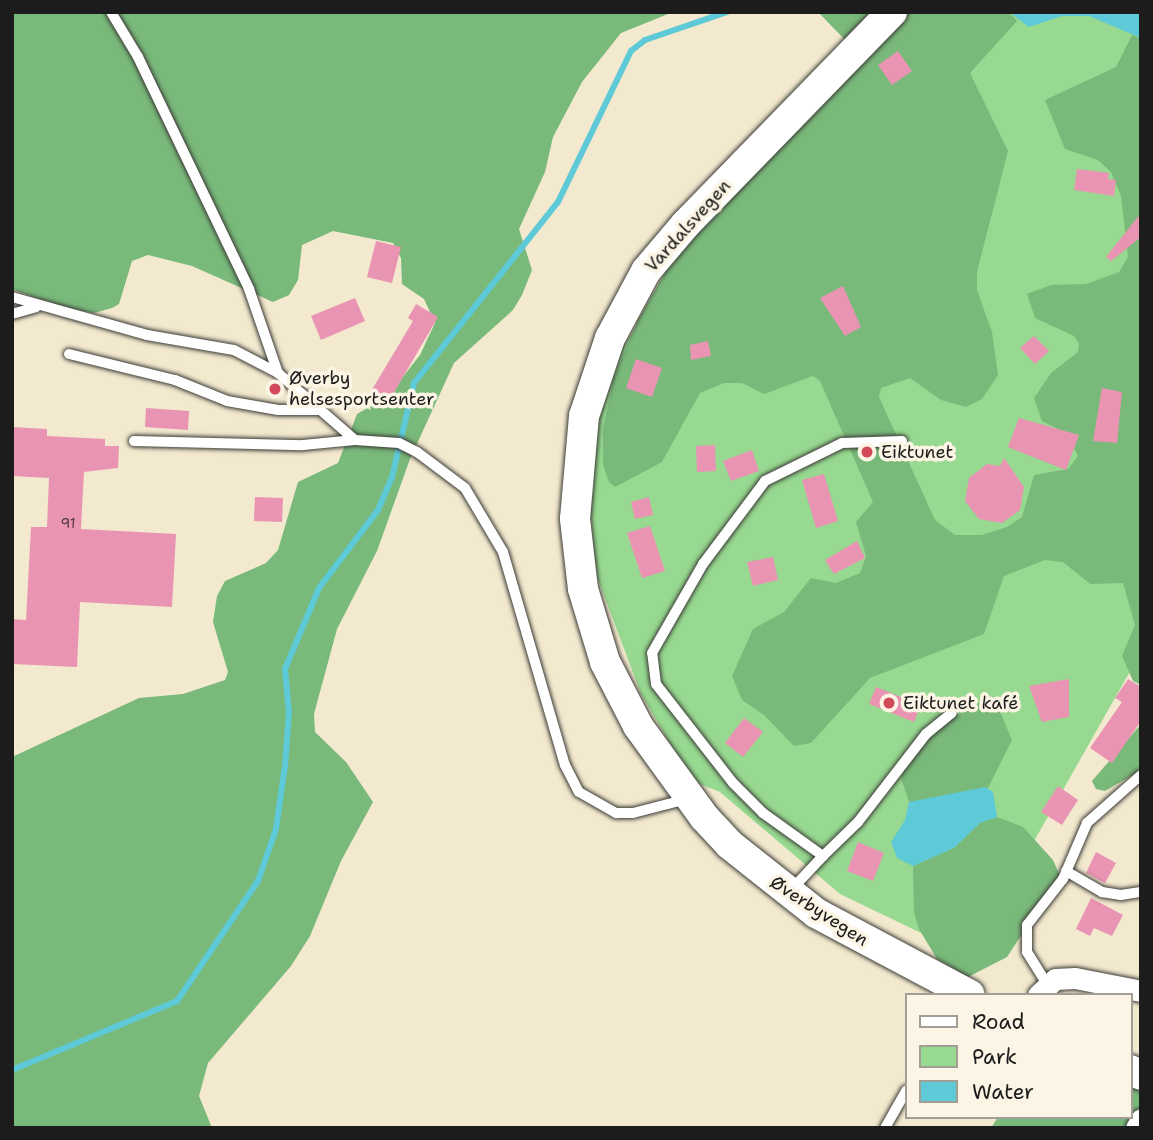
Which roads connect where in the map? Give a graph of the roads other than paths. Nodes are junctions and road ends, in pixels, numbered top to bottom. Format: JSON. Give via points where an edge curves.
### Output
{"nodes":[{"id":1,"x":111,"y":12,"type":"edge"},
{"id":2,"x":892,"y":12,"type":"edge"},
{"id":3,"x":12,"y":297,"type":"edge"},
{"id":4,"x":36,"y":307,"type":"junction"},
{"id":5,"x":12,"y":314,"type":"edge"},
{"id":6,"x":69,"y":354,"type":"dead end"},
{"id":7,"x":278,"y":373,"type":"junction"},
{"id":8,"x":320,"y":410,"type":"junction"},
{"id":9,"x":355,"y":440,"type":"junction"},
{"id":10,"x":134,"y":441,"type":"dead end"},
{"id":11,"x":902,"y":441,"type":"dead end"},
{"id":12,"x":952,"y":713,"type":"dead end"},
{"id":13,"x":1141,"y":775,"type":"edge"},
{"id":14,"x":690,"y":799,"type":"junction"},
{"id":15,"x":823,"y":856,"type":"junction"},
{"id":16,"x":1066,"y":871,"type":"junction"},
{"id":17,"x":788,"y":892,"type":"junction"},
{"id":18,"x":1141,"y":892,"type":"edge"},
{"id":19,"x":1097,"y":988,"type":"edge"},
{"id":20,"x":1042,"y":989,"type":"edge"},
{"id":21,"x":1141,"y":992,"type":"edge"},
{"id":22,"x":966,"y":993,"type":"edge"},
{"id":23,"x":904,"y":1095,"type":"edge"},
{"id":24,"x":1141,"y":1119,"type":"edge"},
{"id":25,"x":885,"y":1128,"type":"edge"},
{"id":26,"x":1136,"y":1128,"type":"edge"}],
"edges":[{"from":1,"to":7,"type":"lane","via":[[138,57],[249,289]]},
{"from":2,"to":14,"type":"main road","name":"Vardalsvegen","via":[[646,271],[610,338],[584,416],[575,519],[593,629],[638,726]]},
{"from":3,"to":4,"type":"lane"},
{"from":4,"to":5,"type":"lane"},
{"from":4,"to":7,"type":"lane","via":[[147,335],[234,349]]},
{"from":6,"to":8,"type":"lane","via":[[175,380],[227,401],[278,410]]},
{"from":7,"to":8,"type":"lane"},
{"from":8,"to":9,"type":"lane"},
{"from":9,"to":10,"type":"lane","via":[[303,445]]},
{"from":9,"to":14,"type":"lane","via":[[399,443],[417,452],[465,488],[482,511],[503,552],[565,765],[579,792],[616,813]]},
{"from":11,"to":15,"type":"lane","via":[[842,443],[765,481],[703,565],[652,653],[656,684],[733,783],[763,813]]},
{"from":12,"to":15,"type":"lane","via":[[926,734],[858,822]]},
{"from":13,"to":16,"type":"lane","via":[[1087,823]]},
{"from":14,"to":17,"type":"main road","name":"Øverbyvegen","via":[[729,844]]},
{"from":15,"to":17,"type":"lane","via":[[808,877]]},
{"from":16,"to":18,"type":"lane","via":[[1102,892]]},
{"from":16,"to":20,"type":"lane","via":[[1026,930],[1027,951]]},
{"from":17,"to":22,"type":"main road","name":"Øverbyvegen","via":[[868,944]]},
{"from":19,"to":20,"type":"street","via":[[1075,978]]},
{"from":19,"to":21,"type":"street"},
{"from":23,"to":25,"type":"lane"},
{"from":24,"to":26,"type":"street"}]}
